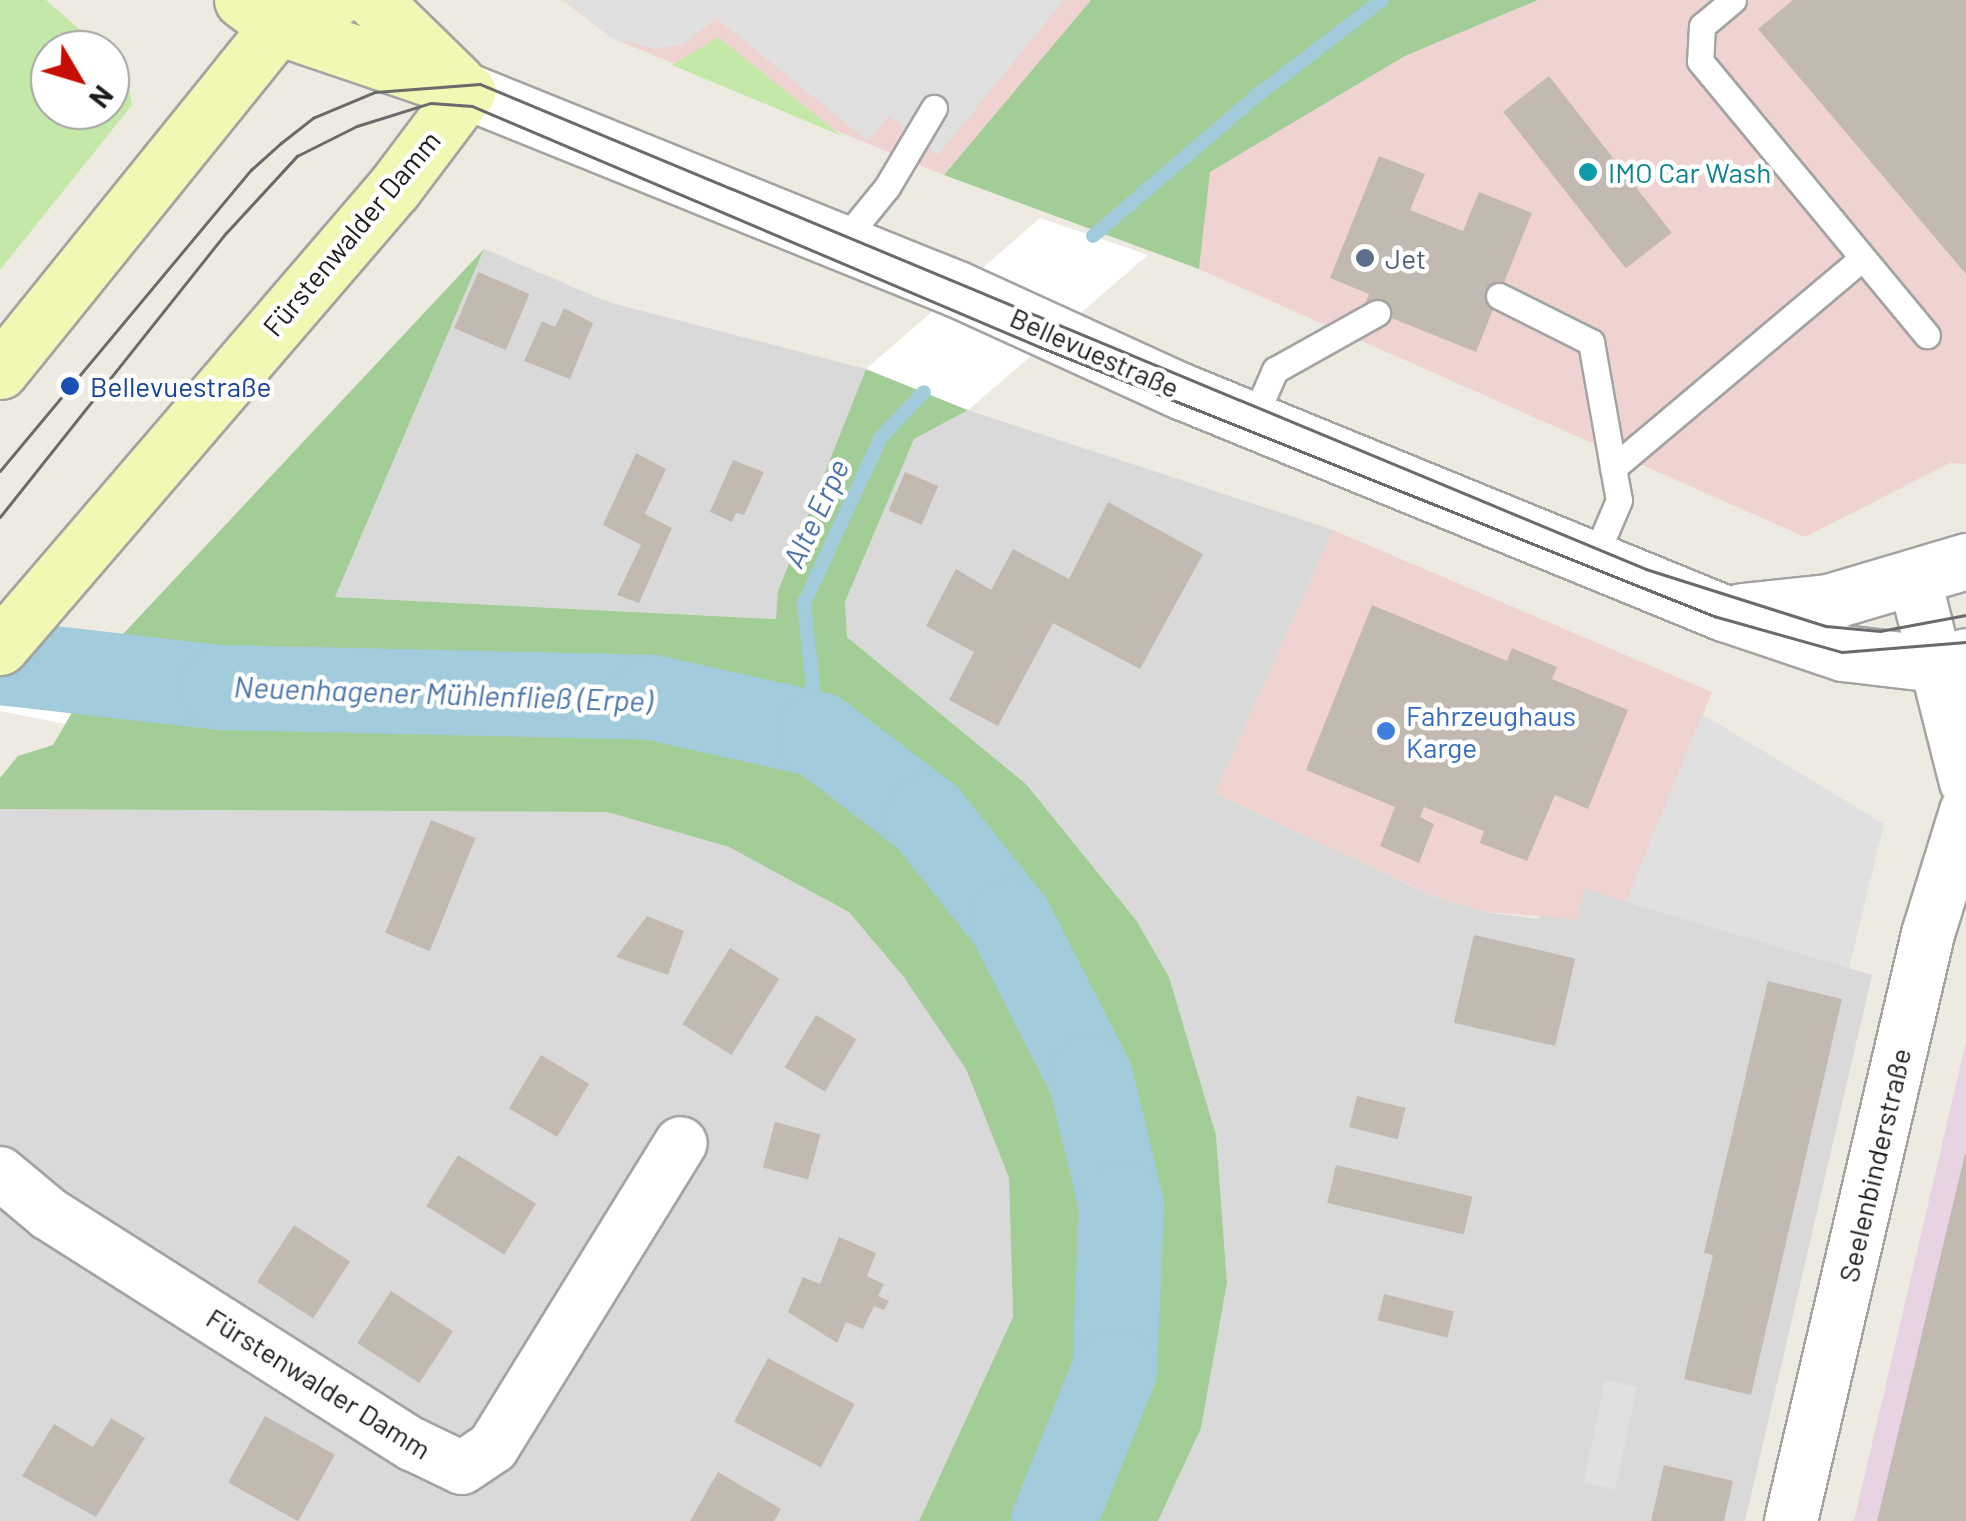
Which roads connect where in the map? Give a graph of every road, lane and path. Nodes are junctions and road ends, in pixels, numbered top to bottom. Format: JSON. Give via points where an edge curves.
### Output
{"nodes":[{"id":1,"x":334,"y":0,"type":"edge"},
{"id":2,"x":373,"y":0,"type":"edge"},
{"id":3,"x":1732,"y":0,"type":"edge"},
{"id":4,"x":260,"y":14,"type":"edge"},
{"id":5,"x":467,"y":91,"type":"junction"},
{"id":6,"x":934,"y":108,"type":"dead end"},
{"id":7,"x":844,"y":241,"type":"junction"},
{"id":8,"x":1862,"y":258,"type":"junction"},
{"id":9,"x":1499,"y":296,"type":"dead end"},
{"id":10,"x":1378,"y":313,"type":"dead end"},
{"id":11,"x":1927,"y":335,"type":"dead end"},
{"id":12,"x":0,"y":371,"type":"edge"},
{"id":13,"x":1253,"y":420,"type":"junction"},
{"id":14,"x":1614,"y":468,"type":"junction"},
{"id":15,"x":1594,"y":561,"type":"junction"},
{"id":16,"x":1966,"y":561,"type":"edge"},
{"id":17,"x":1915,"y":580,"type":"junction"},
{"id":18,"x":1724,"y":613,"type":"junction"},
{"id":19,"x":8,"y":637,"type":"edge"},
{"id":20,"x":1951,"y":660,"type":"edge"},
{"id":21,"x":1966,"y":782,"type":"edge"},
{"id":22,"x":1966,"y":812,"type":"edge"},
{"id":23,"x":680,"y":1143,"type":"dead end"},
{"id":24,"x":0,"y":1173,"type":"edge"},
{"id":25,"x":1791,"y":1521,"type":"edge"}],
"edges":[{"from":1,"to":4,"type":"main road"},
{"from":2,"to":5,"type":"main road"},
{"from":3,"to":8,"type":"lane","via":[[1702,26],[1700,61]]},
{"from":4,"to":5,"type":"main road"},
{"from":4,"to":12,"type":"main road"},
{"from":5,"to":7,"type":"street","name":"Bellevuestraße"},
{"from":5,"to":19,"type":"main road","name":"Fürstenwalder Damm","via":[[394,188]]},
{"from":6,"to":7,"type":"lane","via":[[887,187]]},
{"from":7,"to":13,"type":"street","name":"Bellevuestraße"},
{"from":8,"to":11,"type":"lane"},
{"from":8,"to":14,"type":"lane"},
{"from":9,"to":14,"type":"lane","via":[[1592,342]]},
{"from":10,"to":13,"type":"lane","via":[[1275,370]]},
{"from":13,"to":15,"type":"street","name":"Bellevuestraße"},
{"from":14,"to":15,"type":"lane","via":[[1619,500]]},
{"from":15,"to":18,"type":"street","name":"Bellevuestraße"},
{"from":16,"to":17,"type":"street"},
{"from":17,"to":18,"type":"street","via":[[1828,602]]},
{"from":17,"to":20,"type":"street"},
{"from":18,"to":20,"type":"street","via":[[1843,653]]},
{"from":20,"to":21,"type":"street"},
{"from":22,"to":25,"type":"street","name":"Seelenbinderstraße","via":[[1928,934]]},
{"from":23,"to":24,"type":"street","name":"Fürstenwalder Damm","via":[[493,1447],[462,1468],[412,1444],[49,1214]]}]}
